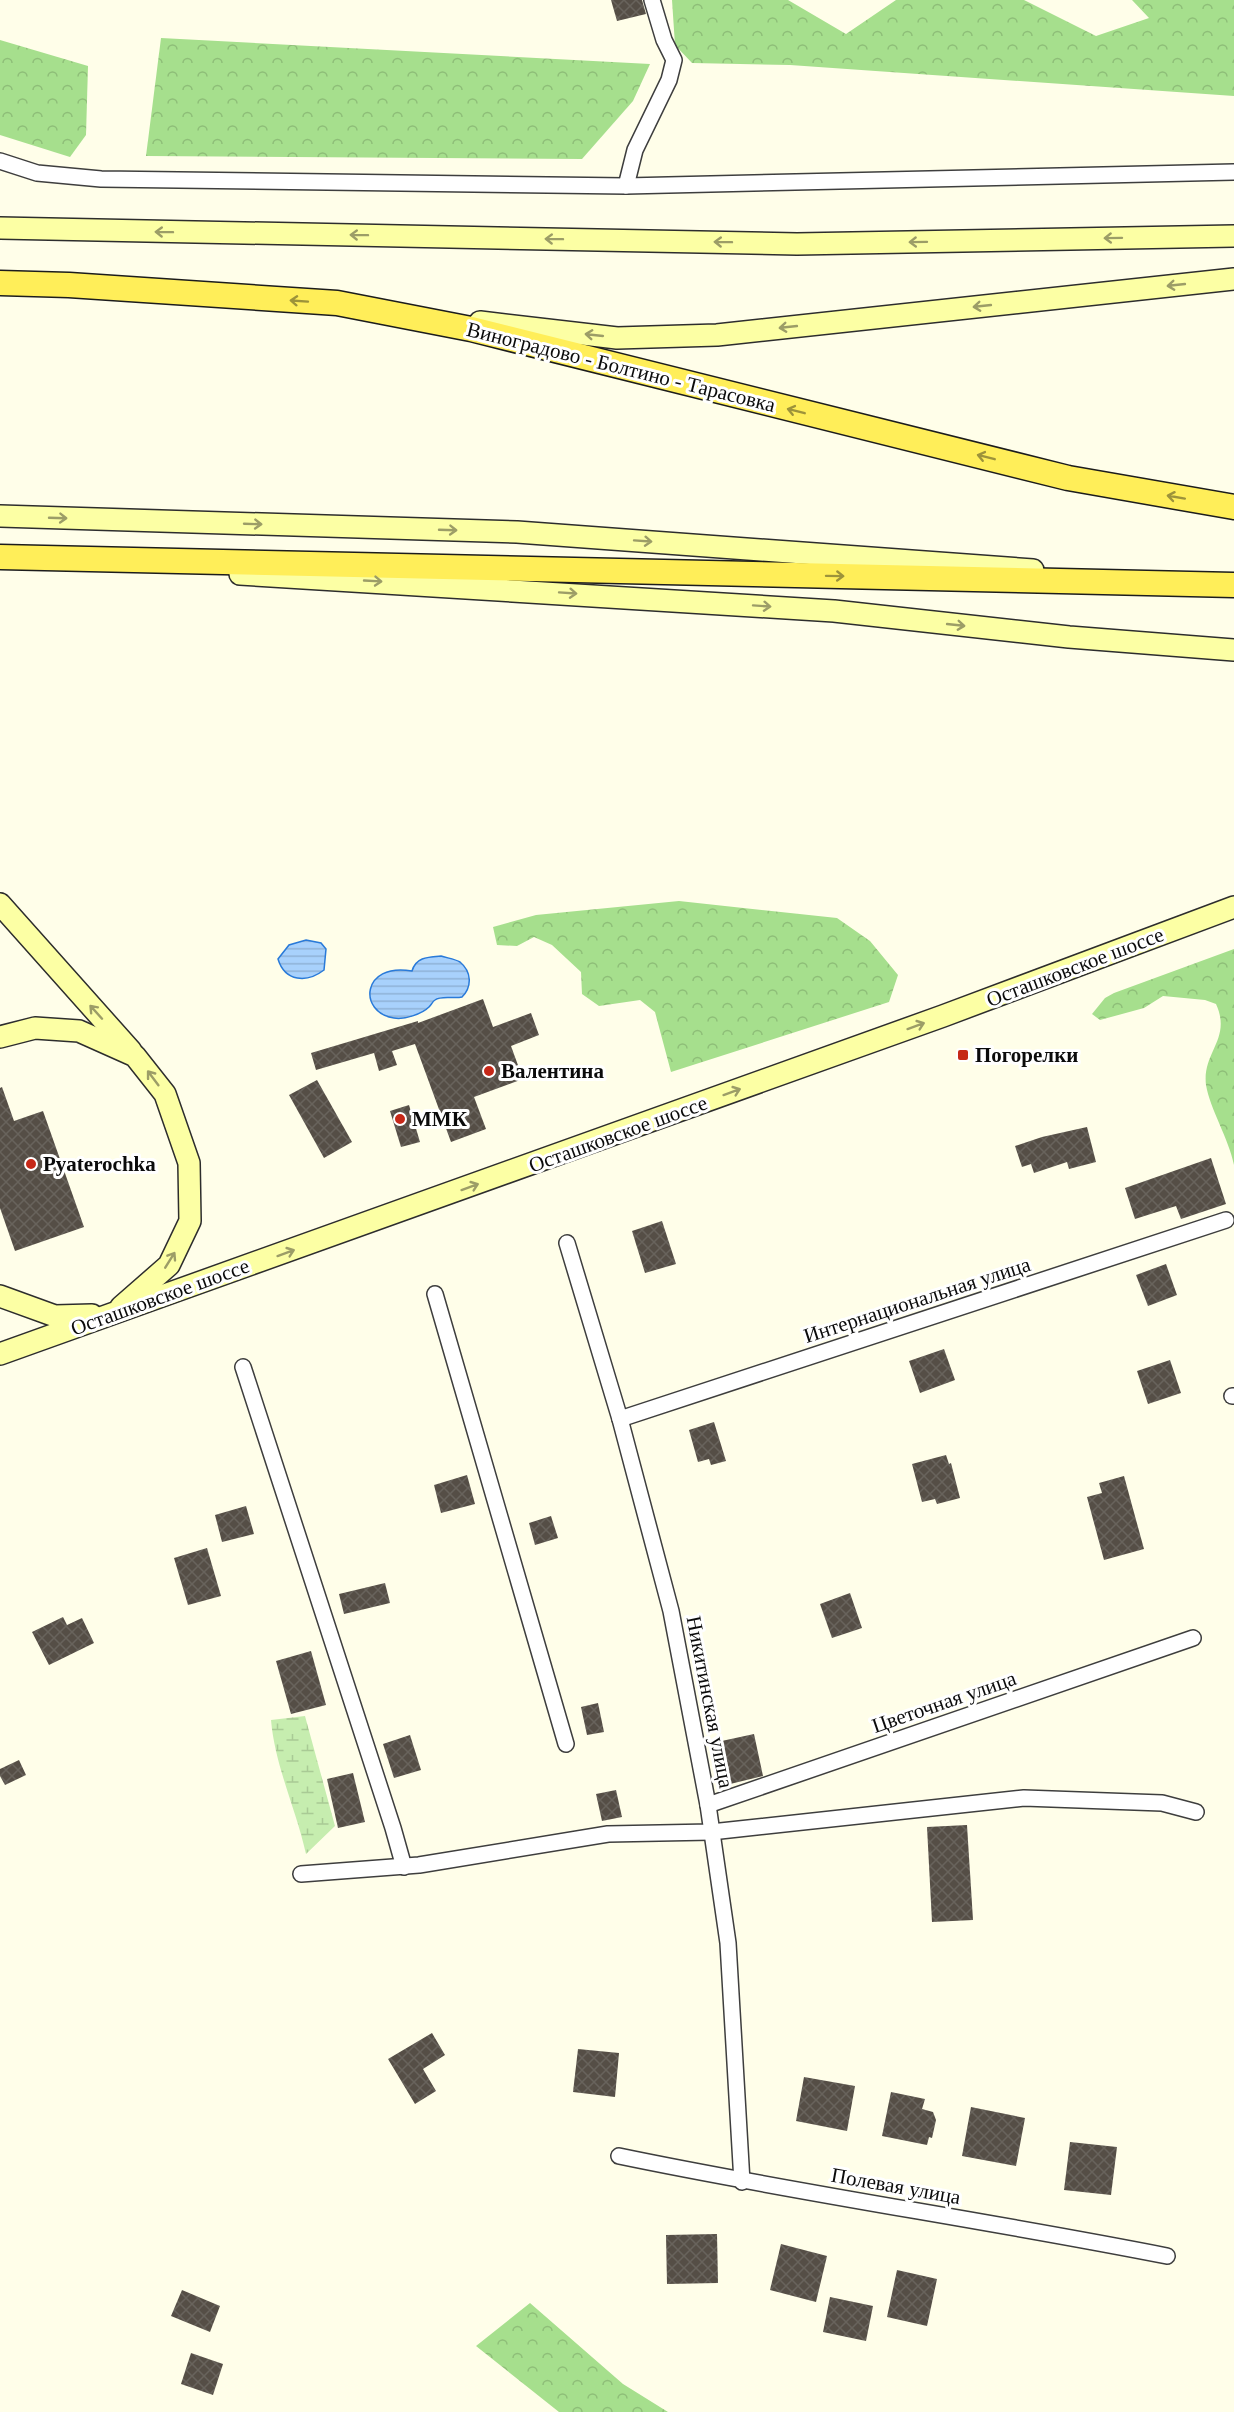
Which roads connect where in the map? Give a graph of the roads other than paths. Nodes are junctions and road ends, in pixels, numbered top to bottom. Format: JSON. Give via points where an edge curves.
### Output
{"nodes":[{"id":1,"x":652,"y":0,"type":"edge"},
{"id":2,"x":0,"y":161,"type":"edge"},
{"id":3,"x":1234,"y":172,"type":"edge"},
{"id":4,"x":626,"y":186,"type":"junction"},
{"id":5,"x":0,"y":228,"type":"edge"},
{"id":6,"x":1234,"y":236,"type":"edge"},
{"id":7,"x":1234,"y":279,"type":"edge"},
{"id":8,"x":0,"y":283,"type":"edge"},
{"id":9,"x":337,"y":303,"type":"junction"},
{"id":10,"x":1234,"y":507,"type":"edge"},
{"id":11,"x":0,"y":516,"type":"edge"},
{"id":12,"x":0,"y":558,"type":"edge"},
{"id":13,"x":1234,"y":585,"type":"edge"},
{"id":14,"x":1234,"y":650,"type":"edge"},
{"id":15,"x":0,"y":904,"type":"edge"},
{"id":16,"x":1234,"y":907,"type":"edge"},
{"id":17,"x":0,"y":1037,"type":"edge"},
{"id":18,"x":135,"y":1056,"type":"junction"},
{"id":19,"x":1226,"y":1220,"type":"dead end"},
{"id":20,"x":567,"y":1243,"type":"dead end"},
{"id":21,"x":435,"y":1294,"type":"dead end"},
{"id":22,"x":0,"y":1296,"type":"edge"},
{"id":23,"x":112,"y":1314,"type":"junction"},
{"id":24,"x":0,"y":1354,"type":"edge"},
{"id":25,"x":243,"y":1367,"type":"dead end"},
{"id":26,"x":620,"y":1419,"type":"junction"},
{"id":27,"x":1193,"y":1638,"type":"dead end"},
{"id":28,"x":566,"y":1744,"type":"dead end"},
{"id":29,"x":708,"y":1805,"type":"junction"},
{"id":30,"x":1196,"y":1812,"type":"dead end"},
{"id":31,"x":711,"y":1833,"type":"junction"},
{"id":32,"x":404,"y":1867,"type":"junction"},
{"id":33,"x":301,"y":1875,"type":"dead end"},
{"id":34,"x":619,"y":2156,"type":"dead end"},
{"id":35,"x":742,"y":2182,"type":"junction"},
{"id":36,"x":1167,"y":2256,"type":"dead end"}],
"edges":[{"from":1,"to":4,"type":"street","via":[[674,60],[669,80],[635,150]]},
{"from":2,"to":4,"type":"street","via":[[37,174],[101,179]]},
{"from":3,"to":4,"type":"street"},
{"from":6,"to":5,"type":"main road","one_way":true,"via":[[797,244]]},
{"from":7,"to":9,"type":"main road","one_way":true,"via":[[717,335],[617,338]]},
{"from":9,"to":8,"type":"main road","name":"Виноградово - Болтино - Тарасовка","one_way":true},
{"from":10,"to":9,"type":"main road","name":"Виноградово - Болтино - Тарасовка","one_way":true,"via":[[1068,477],[471,329]]},
{"from":11,"to":13,"type":"main road","one_way":true,"via":[[517,532]]},
{"from":12,"to":13,"type":"main road","one_way":true},
{"from":12,"to":14,"type":"main road","one_way":true,"via":[[834,611],[1069,637]]},
{"from":18,"to":15,"type":"main road","one_way":true},
{"from":23,"to":16,"type":"main road","name":"Осташковское шоссе","one_way":true,"via":[[933,1020]]},
{"from":17,"to":18,"type":"main road","via":[[35,1028],[79,1031]]},
{"from":23,"to":18,"type":"main road","one_way":true,"via":[[168,1265],[190,1221],[189,1163],[165,1094]]},
{"from":19,"to":26,"type":"street","name":"Интернациональная улица"},
{"from":20,"to":26,"type":"street","name":"Никитинская улица"},
{"from":21,"to":28,"type":"street"},
{"from":22,"to":23,"type":"main road","via":[[55,1316]]},
{"from":23,"to":24,"type":"main road","name":"Осташковское шоссе"},
{"from":25,"to":32,"type":"street"},
{"from":26,"to":29,"type":"street","name":"Никитинская улица","via":[[670,1611]]},
{"from":27,"to":29,"type":"street","name":"Цветочная улица"},
{"from":29,"to":31,"type":"street","name":"Никитинская улица"},
{"from":30,"to":31,"type":"street","via":[[1162,1803],[1024,1798]]},
{"from":31,"to":32,"type":"street","via":[[608,1834]]},
{"from":31,"to":35,"type":"street","name":"Никитинская улица","via":[[728,1942]]},
{"from":32,"to":33,"type":"street"},
{"from":34,"to":35,"type":"street","name":"Полевая улица"},
{"from":35,"to":36,"type":"street","name":"Полевая улица"}]}
